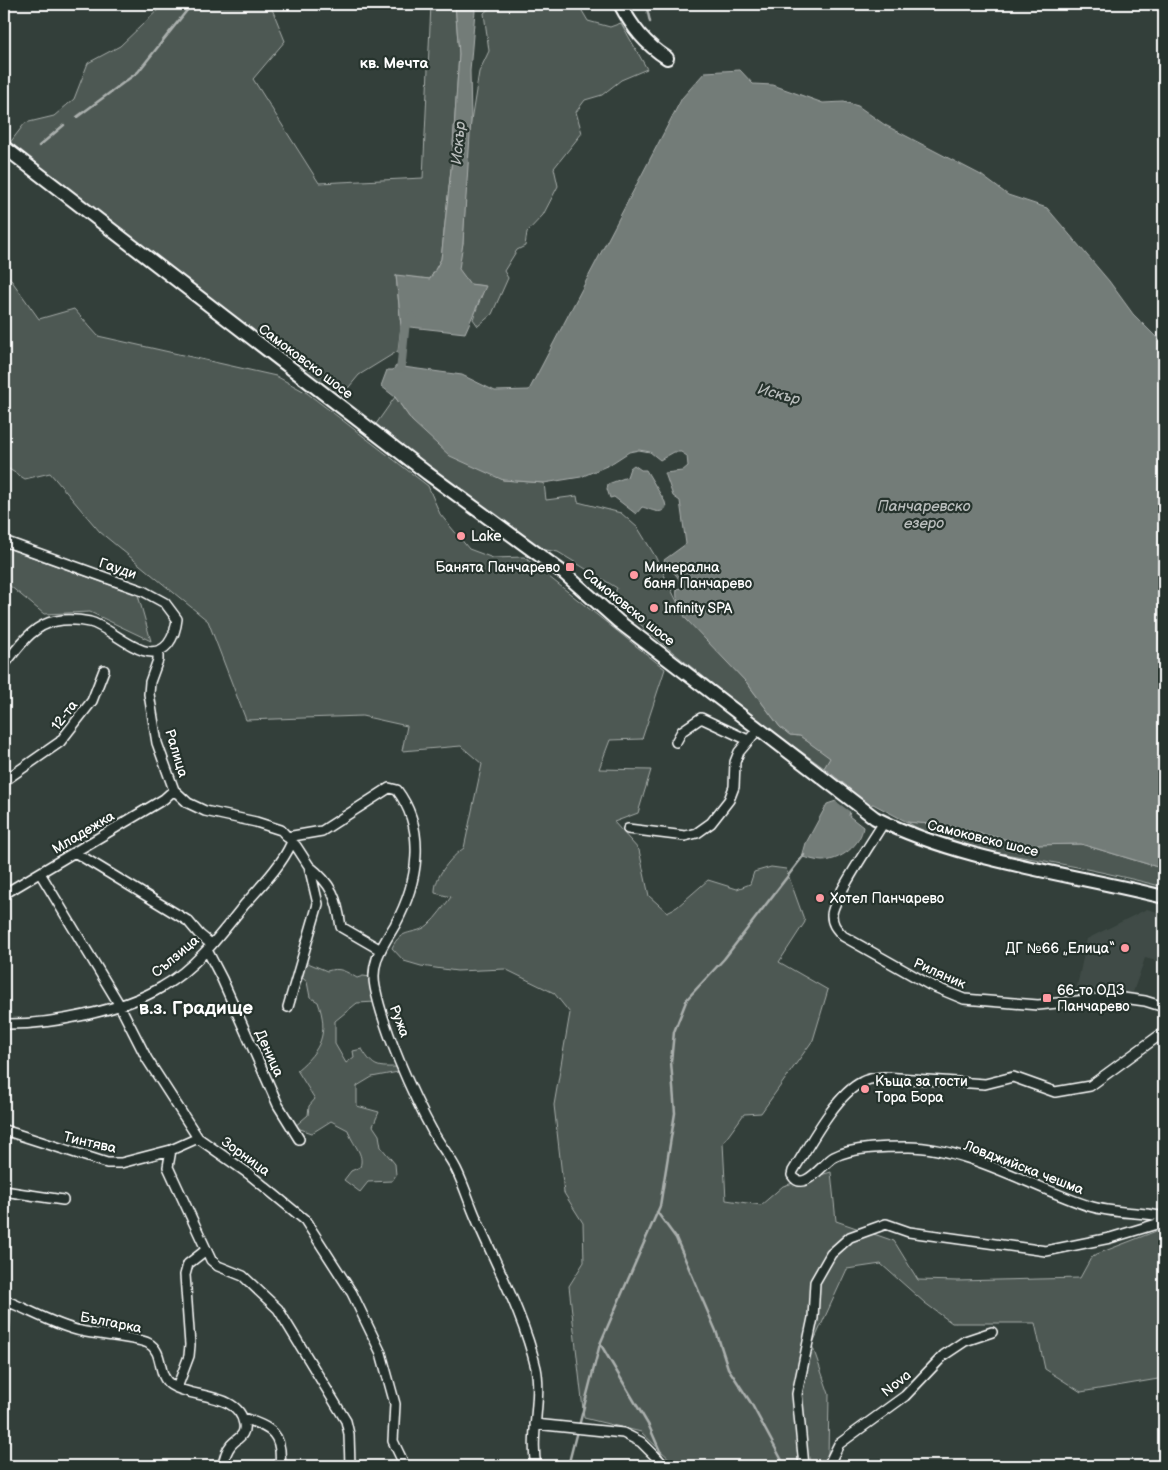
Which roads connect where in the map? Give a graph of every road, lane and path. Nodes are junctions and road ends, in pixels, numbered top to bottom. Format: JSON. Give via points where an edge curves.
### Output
{"nodes":[{"id":1,"x":620,"y":4,"type":"edge"},
{"id":2,"x":667,"y":58,"type":"dead end"},
{"id":3,"x":4,"y":147,"type":"edge"},
{"id":4,"x":4,"y":541,"type":"edge"},
{"id":5,"x":158,"y":652,"type":"junction"},
{"id":6,"x":4,"y":665,"type":"edge"},
{"id":7,"x":104,"y":670,"type":"dead end"},
{"id":8,"x":758,"y":728,"type":"junction"},
{"id":9,"x":748,"y":740,"type":"junction"},
{"id":10,"x":676,"y":742,"type":"dead end"},
{"id":11,"x":4,"y":781,"type":"edge"},
{"id":12,"x":174,"y":790,"type":"junction"},
{"id":13,"x":884,"y":822,"type":"junction"},
{"id":14,"x":628,"y":829,"type":"dead end"},
{"id":15,"x":289,"y":840,"type":"junction"},
{"id":16,"x":76,"y":853,"type":"junction"},
{"id":17,"x":309,"y":866,"type":"junction"},
{"id":18,"x":40,"y":873,"type":"junction"},
{"id":19,"x":4,"y":894,"type":"edge"},
{"id":20,"x":1164,"y":897,"type":"edge"},
{"id":21,"x":209,"y":947,"type":"junction"},
{"id":22,"x":380,"y":949,"type":"junction"},
{"id":23,"x":119,"y":1004,"type":"junction"},
{"id":24,"x":288,"y":1007,"type":"dead end"},
{"id":25,"x":1164,"y":1007,"type":"edge"},
{"id":26,"x":4,"y":1024,"type":"edge"},
{"id":27,"x":1164,"y":1032,"type":"edge"},
{"id":28,"x":4,"y":1130,"type":"edge"},
{"id":29,"x":198,"y":1138,"type":"junction"},
{"id":30,"x":299,"y":1139,"type":"dead end"},
{"id":31,"x":171,"y":1150,"type":"junction"},
{"id":32,"x":4,"y":1191,"type":"edge"},
{"id":33,"x":63,"y":1200,"type":"dead end"},
{"id":34,"x":206,"y":1250,"type":"junction"},
{"id":35,"x":5,"y":1300,"type":"edge"},
{"id":36,"x":4,"y":1329,"type":"edge"},
{"id":37,"x":992,"y":1332,"type":"dead end"},
{"id":38,"x":177,"y":1388,"type":"junction"},
{"id":39,"x":242,"y":1418,"type":"junction"},
{"id":40,"x":535,"y":1424,"type":"junction"},
{"id":41,"x":223,"y":1466,"type":"edge"},
{"id":42,"x":280,"y":1466,"type":"edge"},
{"id":43,"x":350,"y":1466,"type":"edge"},
{"id":44,"x":405,"y":1466,"type":"edge"},
{"id":45,"x":536,"y":1466,"type":"edge"},
{"id":46,"x":664,"y":1466,"type":"edge"},
{"id":47,"x":804,"y":1466,"type":"edge"},
{"id":48,"x":828,"y":1466,"type":"edge"}],
"edges":[{"from":1,"to":2,"type":"main road","via":[[649,47]]},
{"from":3,"to":8,"type":"main road","name":"Самоковско шосе","via":[[427,473],[565,574],[618,621]]},
{"from":4,"to":5,"type":"street","name":"Гауди","via":[[143,591],[165,603],[176,619],[176,628],[173,638]]},
{"from":5,"to":6,"type":"street","via":[[138,649],[91,622],[56,621],[33,631]]},
{"from":5,"to":12,"type":"street","name":"Ралица","via":[[149,694],[161,758]]},
{"from":7,"to":11,"type":"street","name":"12-та","via":[[92,701],[60,742]]},
{"from":8,"to":9,"type":"street"},
{"from":8,"to":13,"type":"main road","name":"Самоковско шосе","via":[[863,810]]},
{"from":9,"to":10,"type":"street","via":[[701,718],[682,730]]},
{"from":9,"to":14,"type":"street","via":[[735,762],[734,787],[729,800],[711,823],[686,836]]},
{"from":12,"to":15,"type":"street","name":"Ралица","via":[[196,807],[275,828]]},
{"from":12,"to":16,"type":"street","name":"Младежка"},
{"from":13,"to":20,"type":"main road","name":"Самоковско шосе","via":[[917,837],[954,848]]},
{"from":13,"to":25,"type":"street","name":"Риляник","via":[[832,913],[833,924],[843,936],[930,985],[964,999],[1038,1005],[1116,996]]},
{"from":15,"to":17,"type":"street"},
{"from":15,"to":21,"type":"street","name":"Сълзица","via":[[266,879]]},
{"from":15,"to":22,"type":"street","name":"Ружа","via":[[322,831],[384,789],[397,790],[407,803],[416,832],[415,864],[413,880],[396,923]]},
{"from":16,"to":18,"type":"street","name":"Младежка"},
{"from":16,"to":21,"type":"street","name":"Деница","via":[[188,921]]},
{"from":17,"to":22,"type":"street","via":[[332,890],[341,927]]},
{"from":17,"to":24,"type":"street","via":[[318,904]]},
{"from":18,"to":19,"type":"street","name":"Младежка"},
{"from":18,"to":23,"type":"street","name":"Зорница"},
{"from":21,"to":23,"type":"street","name":"Сълзица","via":[[162,987]]},
{"from":21,"to":30,"type":"street","name":"Деница","via":[[278,1105]]},
{"from":22,"to":40,"type":"street","name":"Ружа","via":[[373,976],[380,1007],[407,1075],[434,1133],[461,1179],[518,1312],[536,1369]]},
{"from":23,"to":26,"type":"street","name":"Сълзица","via":[[75,1017]]},
{"from":23,"to":29,"type":"street","name":"Зорница","via":[[148,1059]]},
{"from":27,"to":47,"type":"street","name":"Ловджийска чешма","via":[[1090,1086],[1079,1089],[1055,1092],[1013,1077],[985,1084],[884,1077],[862,1081],[829,1115],[793,1171],[795,1180],[808,1180],[834,1156],[875,1147],[926,1147],[1000,1170],[1091,1207],[1160,1216],[1162,1219],[1160,1223],[1110,1238],[1046,1251],[909,1232],[886,1224],[844,1241],[822,1266],[815,1282],[813,1318],[797,1394]]},
{"from":28,"to":31,"type":"street","name":"Тинтява","via":[[107,1163],[121,1163]]},
{"from":29,"to":31,"type":"street","name":"Тинтява"},
{"from":29,"to":44,"type":"street","name":"Зорница","via":[[257,1180],[314,1231],[352,1293],[381,1354],[395,1404],[393,1441]]},
{"from":31,"to":34,"type":"street","via":[[168,1167]]},
{"from":32,"to":33,"type":"street"},
{"from":34,"to":38,"type":"street","via":[[188,1264],[185,1275],[189,1351]]},
{"from":34,"to":43,"type":"street","via":[[218,1266],[243,1276],[278,1309],[346,1420]]},
{"from":35,"to":36,"type":"street"},
{"from":35,"to":38,"type":"street","name":"Българка","via":[[80,1331],[147,1342],[156,1351],[162,1374]]},
{"from":37,"to":48,"type":"street","name":"Nova","via":[[965,1341],[944,1355],[904,1396],[838,1444]]},
{"from":38,"to":39,"type":"street","via":[[226,1402]]},
{"from":39,"to":41,"type":"street","via":[[244,1431],[230,1446]]},
{"from":39,"to":42,"type":"street","via":[[263,1425],[276,1436],[280,1444]]},
{"from":40,"to":45,"type":"street","name":"Ружа"},
{"from":40,"to":46,"type":"street","via":[[623,1433],[641,1442]]}]}
